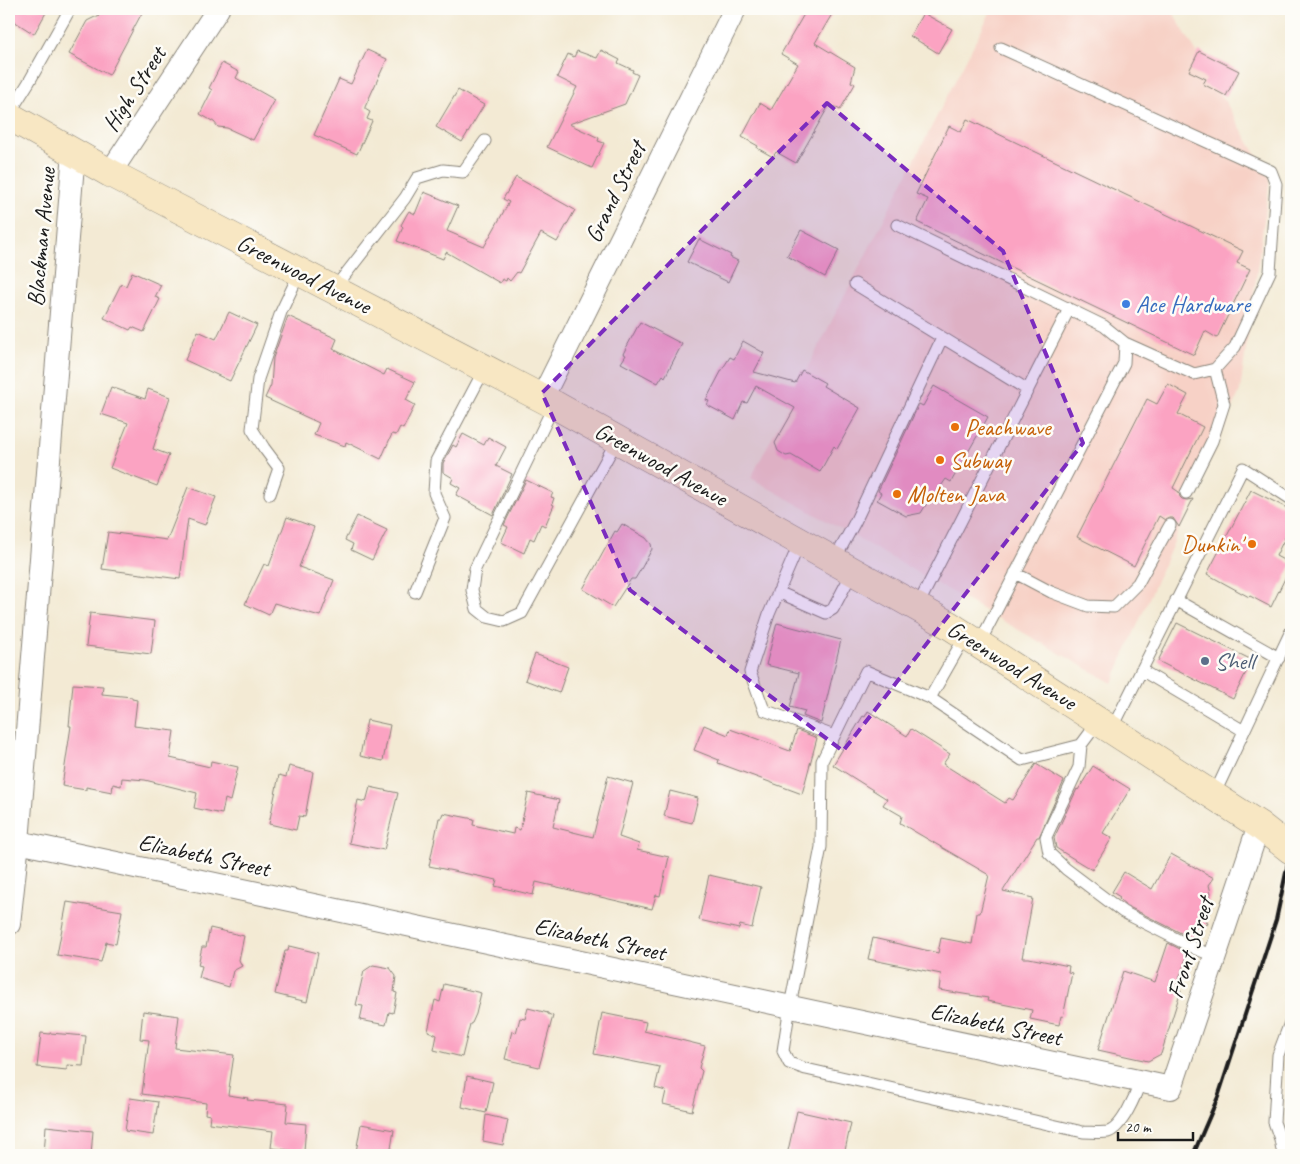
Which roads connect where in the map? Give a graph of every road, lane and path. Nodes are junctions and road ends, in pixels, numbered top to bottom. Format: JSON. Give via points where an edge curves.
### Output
{"nodes":[{"id":1,"x":70,"y":9,"type":"edge"},
{"id":2,"x":218,"y":9,"type":"edge"},
{"id":3,"x":735,"y":9,"type":"edge"},
{"id":4,"x":1001,"y":48,"type":"dead end"},
{"id":5,"x":9,"y":115,"type":"edge"},
{"id":6,"x":485,"y":141,"type":"dead end"},
{"id":7,"x":74,"y":152,"type":"junction"},
{"id":8,"x":110,"y":173,"type":"junction"},
{"id":9,"x":897,"y":225,"type":"dead end"},
{"id":10,"x":300,"y":272,"type":"junction"},
{"id":11,"x":855,"y":284,"type":"dead end"},
{"id":12,"x":334,"y":289,"type":"junction"},
{"id":13,"x":1069,"y":309,"type":"junction"},
{"id":14,"x":942,"y":338,"type":"junction"},
{"id":15,"x":1124,"y":343,"type":"junction"},
{"id":16,"x":485,"y":368,"type":"junction"},
{"id":17,"x":1215,"y":369,"type":"junction"},
{"id":18,"x":1028,"y":390,"type":"junction"},
{"id":19,"x":548,"y":401,"type":"junction"},
{"id":20,"x":617,"y":440,"type":"junction"},
{"id":21,"x":1186,"y":493,"type":"dead end"},
{"id":22,"x":270,"y":494,"type":"dead end"},
{"id":23,"x":1291,"y":499,"type":"edge"},
{"id":24,"x":1170,"y":525,"type":"dead end"},
{"id":25,"x":800,"y":542,"type":"junction"},
{"id":26,"x":844,"y":566,"type":"junction"},
{"id":27,"x":1015,"y":573,"type":"junction"},
{"id":28,"x":414,"y":592,"type":"dead end"},
{"id":29,"x":778,"y":592,"type":"junction"},
{"id":30,"x":1176,"y":600,"type":"junction"},
{"id":31,"x":916,"y":607,"type":"junction"},
{"id":32,"x":1291,"y":631,"type":"edge"},
{"id":33,"x":972,"y":639,"type":"junction"},
{"id":34,"x":1279,"y":658,"type":"junction"},
{"id":35,"x":1141,"y":670,"type":"junction"},
{"id":36,"x":930,"y":698,"type":"junction"},
{"id":37,"x":1105,"y":725,"type":"junction"},
{"id":38,"x":1244,"y":731,"type":"junction"},
{"id":39,"x":834,"y":736,"type":"junction"},
{"id":40,"x":1081,"y":745,"type":"junction"},
{"id":41,"x":1214,"y":795,"type":"junction"},
{"id":42,"x":1259,"y":825,"type":"junction"},
{"id":43,"x":18,"y":842,"type":"junction"},
{"id":44,"x":1291,"y":850,"type":"edge"},
{"id":45,"x":9,"y":924,"type":"edge"},
{"id":46,"x":1215,"y":956,"type":"junction"},
{"id":47,"x":790,"y":1006,"type":"junction"},
{"id":48,"x":1291,"y":1020,"type":"edge"},
{"id":49,"x":1140,"y":1082,"type":"junction"},
{"id":50,"x":1171,"y":1088,"type":"joint"},
{"id":51,"x":1283,"y":1155,"type":"edge"}],
"edges":[{"from":1,"to":5,"type":"lane"},
{"from":2,"to":8,"type":"street","name":"High Street"},
{"from":3,"to":19,"type":"street","name":"Grand Street"},
{"from":4,"to":17,"type":"lane","via":[[1271,171],[1276,184],[1270,272],[1235,348]]},
{"from":5,"to":7,"type":"main road","name":"Greenwood Avenue"},
{"from":6,"to":12,"type":"lane","via":[[463,172],[444,170],[417,178]]},
{"from":7,"to":8,"type":"main road","name":"Greenwood Avenue"},
{"from":7,"to":43,"type":"street","name":"Blackman Avenue"},
{"from":8,"to":10,"type":"main road","name":"Greenwood Avenue"},
{"from":9,"to":13,"type":"lane"},
{"from":10,"to":12,"type":"main road","name":"Greenwood Avenue"},
{"from":10,"to":22,"type":"lane","via":[[281,312],[258,379],[252,429],[279,468]]},
{"from":11,"to":14,"type":"lane"},
{"from":12,"to":16,"type":"main road","name":"Greenwood Avenue"},
{"from":13,"to":15,"type":"lane","via":[[1104,326]]},
{"from":13,"to":18,"type":"lane"},
{"from":14,"to":18,"type":"lane"},
{"from":14,"to":26,"type":"lane","via":[[855,522]]},
{"from":15,"to":17,"type":"lane","via":[[1194,374]]},
{"from":15,"to":27,"type":"lane","via":[[1124,363]]},
{"from":16,"to":19,"type":"main road","name":"Greenwood Avenue"},
{"from":16,"to":28,"type":"lane","via":[[436,461],[434,493],[445,518]]},
{"from":17,"to":21,"type":"lane","via":[[1224,404],[1212,441]]},
{"from":18,"to":31,"type":"lane"},
{"from":19,"to":20,"type":"main road","name":"Greenwood Avenue"},
{"from":19,"to":20,"type":"lane","via":[[475,569],[472,590],[477,609],[487,617],[504,621],[522,613]]},
{"from":20,"to":25,"type":"main road","name":"Greenwood Avenue"},
{"from":23,"to":30,"type":"lane","via":[[1243,468]]},
{"from":24,"to":27,"type":"lane","via":[[1138,583],[1114,607],[1088,606]]},
{"from":25,"to":26,"type":"main road","name":"Greenwood Avenue"},
{"from":25,"to":29,"type":"lane"},
{"from":26,"to":29,"type":"lane","via":[[833,609],[826,613]]},
{"from":26,"to":31,"type":"main road","name":"Greenwood Avenue"},
{"from":27,"to":33,"type":"lane"},
{"from":29,"to":39,"type":"lane","via":[[750,672],[764,710]]},
{"from":30,"to":34,"type":"lane"},
{"from":30,"to":35,"type":"lane"},
{"from":31,"to":33,"type":"main road","name":"Greenwood Avenue"},
{"from":32,"to":34,"type":"lane"},
{"from":33,"to":36,"type":"lane"},
{"from":33,"to":37,"type":"main road","name":"Greenwood Avenue"},
{"from":34,"to":38,"type":"lane"},
{"from":35,"to":37,"type":"lane"},
{"from":35,"to":38,"type":"lane"},
{"from":36,"to":39,"type":"lane","via":[[866,671]]},
{"from":36,"to":40,"type":"lane","via":[[1022,760]]},
{"from":37,"to":40,"type":"lane"},
{"from":37,"to":41,"type":"main road","name":"Greenwood Avenue"},
{"from":38,"to":41,"type":"lane"},
{"from":39,"to":47,"type":"lane","via":[[822,761],[822,847]]},
{"from":40,"to":46,"type":"lane","via":[[1079,767],[1046,837],[1048,853],[1123,912]]},
{"from":41,"to":42,"type":"main road","name":"Greenwood Avenue"},
{"from":42,"to":44,"type":"main road","name":"Greenwood Avenue"},
{"from":42,"to":46,"type":"street","name":"Front Street"},
{"from":43,"to":45,"type":"street","name":"Blackman Avenue"},
{"from":43,"to":47,"type":"street","name":"Elizabeth Street"},
{"from":46,"to":50,"type":"street","name":"Front Street"},
{"from":47,"to":49,"type":"street","name":"Elizabeth Street"},
{"from":47,"to":49,"type":"lane","via":[[783,1051],[790,1064],[1083,1132],[1109,1132],[1120,1123]]},
{"from":48,"to":51,"type":"lane","via":[[1278,1055],[1274,1122]]},
{"from":49,"to":50,"type":"street","name":"Elizabeth Street"}]}
